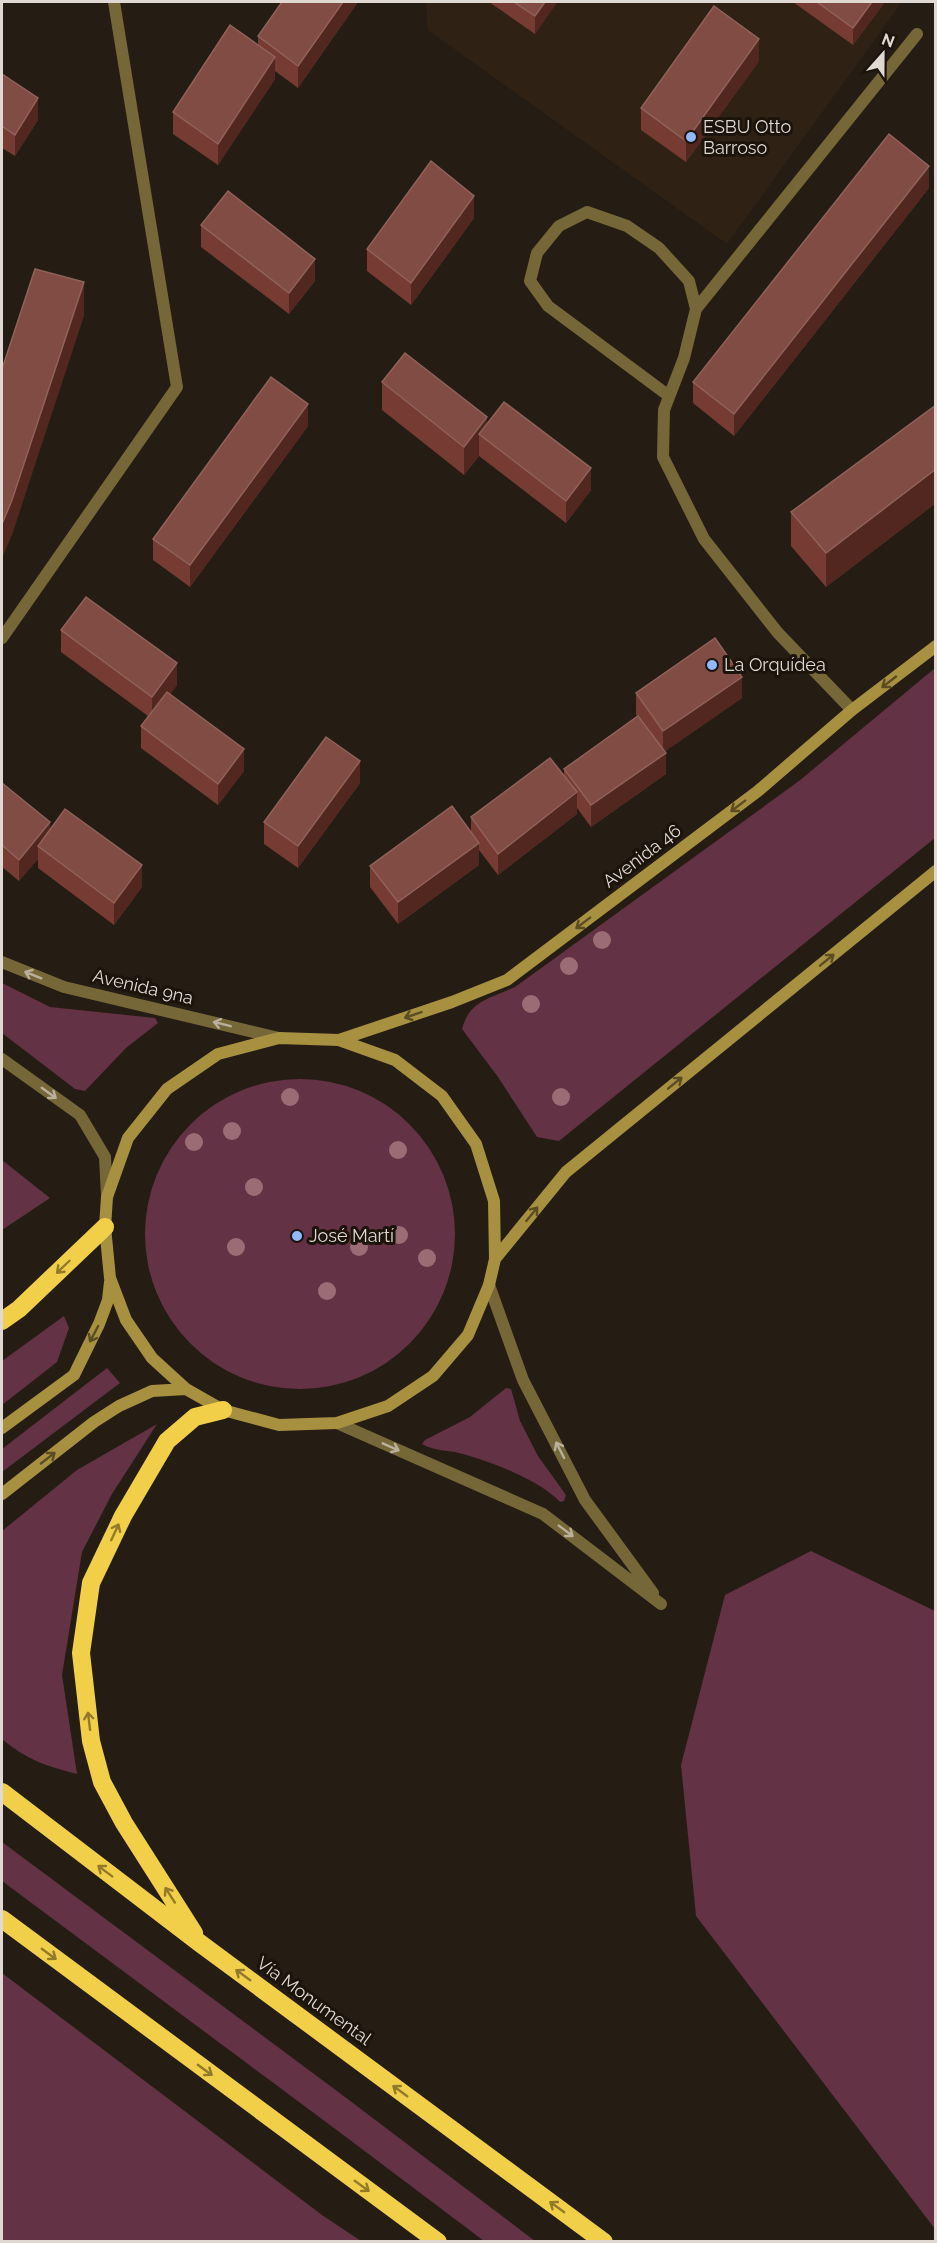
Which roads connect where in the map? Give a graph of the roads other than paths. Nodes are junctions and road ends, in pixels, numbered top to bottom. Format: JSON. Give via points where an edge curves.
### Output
{"nodes":[{"id":1,"x":114,"y":2,"type":"edge"},
{"id":2,"x":917,"y":33,"type":"dead end"},
{"id":3,"x":696,"y":309,"type":"junction"},
{"id":4,"x":669,"y":396,"type":"junction"},
{"id":5,"x":2,"y":639,"type":"edge"},
{"id":6,"x":936,"y":646,"type":"edge"},
{"id":7,"x":852,"y":710,"type":"junction"},
{"id":8,"x":936,"y":871,"type":"edge"},
{"id":9,"x":2,"y":962,"type":"edge"},
{"id":10,"x":279,"y":1038,"type":"junction"},
{"id":11,"x":339,"y":1040,"type":"junction"},
{"id":12,"x":2,"y":1059,"type":"edge"},
{"id":13,"x":107,"y":1197,"type":"junction"},
{"id":14,"x":105,"y":1227,"type":"junction"},
{"id":15,"x":495,"y":1259,"type":"junction"},
{"id":16,"x":110,"y":1278,"type":"junction"},
{"id":17,"x":489,"y":1285,"type":"junction"},
{"id":18,"x":2,"y":1321,"type":"edge"},
{"id":19,"x":186,"y":1389,"type":"junction"},
{"id":20,"x":223,"y":1410,"type":"junction"},
{"id":21,"x":337,"y":1423,"type":"junction"},
{"id":22,"x":2,"y":1428,"type":"edge"},
{"id":23,"x":2,"y":1494,"type":"edge"},
{"id":24,"x":2,"y":1792,"type":"edge"},
{"id":25,"x":2,"y":1919,"type":"edge"},
{"id":26,"x":201,"y":1944,"type":"junction"},
{"id":27,"x":438,"y":2241,"type":"edge"},
{"id":28,"x":604,"y":2241,"type":"edge"}],
"edges":[{"from":1,"to":5,"type":"street","via":[[177,387]]},
{"from":2,"to":3,"type":"street"},
{"from":3,"to":4,"type":"street","via":[[684,358]]},
{"from":3,"to":4,"type":"street","via":[[689,281],[659,248],[627,226],[587,212],[559,226],[537,253],[530,281],[548,306]]},
{"from":4,"to":7,"type":"street","via":[[664,410],[663,457],[704,539],[778,633]]},
{"from":6,"to":7,"type":"main road","name":"Avenida 46","one_way":true},
{"from":7,"to":11,"type":"main road","name":"Avenida 46","one_way":true,"via":[[758,791],[507,980]]},
{"from":15,"to":8,"type":"main road","one_way":true,"via":[[566,1172]]},
{"from":10,"to":9,"type":"street","name":"Avenida 9na","one_way":true,"via":[[64,987]]},
{"from":10,"to":11,"type":"main road"},
{"from":10,"to":13,"type":"main road","via":[[218,1054],[166,1089],[128,1138]]},
{"from":11,"to":15,"type":"main road","via":[[395,1060],[441,1096],[476,1144],[494,1201]]},
{"from":12,"to":13,"type":"street","one_way":true,"via":[[80,1116],[105,1157]]},
{"from":13,"to":14,"type":"main road"},
{"from":14,"to":16,"type":"main road"},
{"from":14,"to":18,"type":"highway","one_way":true},
{"from":15,"to":17,"type":"main road"},
{"from":16,"to":19,"type":"main road","via":[[126,1320],[152,1358]]},
{"from":16,"to":22,"type":"main road","one_way":true,"via":[[108,1300],[74,1375]]},
{"from":17,"to":21,"type":"main road","via":[[468,1335],[433,1376],[388,1406]]},
{"from":21,"to":17,"type":"street","one_way":true,"via":[[543,1514],[661,1604],[585,1500],[523,1380]]},
{"from":19,"to":20,"type":"main road"},
{"from":23,"to":19,"type":"main road","one_way":true,"via":[[119,1406],[152,1391]]},
{"from":20,"to":21,"type":"main road","via":[[279,1425]]},
{"from":26,"to":20,"type":"highway","one_way":true,"via":[[123,1824],[102,1782],[91,1741],[81,1653],[92,1583],[123,1516],[167,1441],[195,1417]]},
{"from":26,"to":24,"type":"highway","name":"Vía Monumental","one_way":true},
{"from":25,"to":27,"type":"highway","one_way":true},
{"from":28,"to":26,"type":"highway","name":"Vía Monumental","one_way":true}]}
